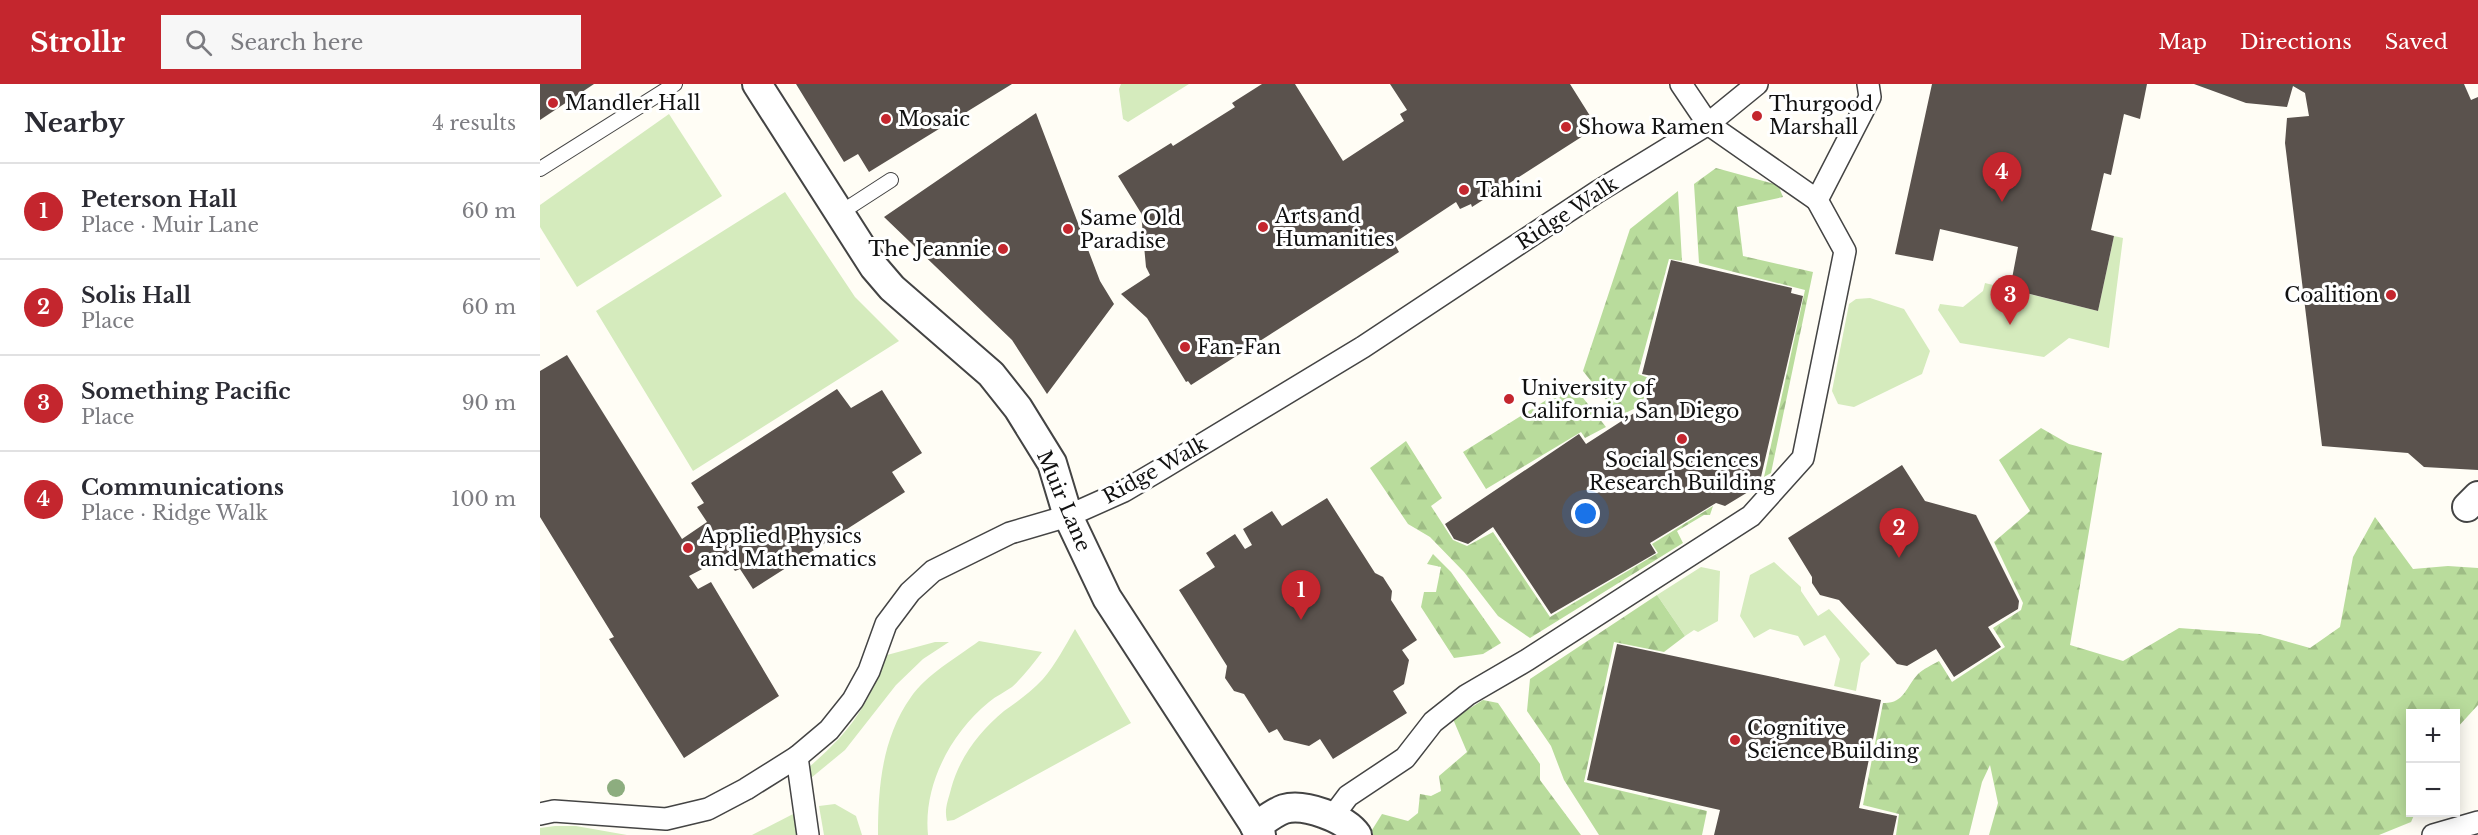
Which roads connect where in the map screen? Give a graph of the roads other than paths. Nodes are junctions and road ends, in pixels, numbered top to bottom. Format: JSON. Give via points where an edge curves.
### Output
{"nodes":[{"id":1,"x":675,"y":84,"type":"edge"},
{"id":2,"x":758,"y":84,"type":"edge"},
{"id":3,"x":1682,"y":84,"type":"edge"},
{"id":4,"x":1757,"y":84,"type":"edge"},
{"id":5,"x":1868,"y":84,"type":"edge"},
{"id":6,"x":1708,"y":124,"type":"junction"},
{"id":7,"x":540,"y":169,"type":"edge"},
{"id":8,"x":891,"y":180,"type":"dead end"},
{"id":9,"x":1817,"y":200,"type":"junction"},
{"id":10,"x":840,"y":213,"type":"junction"},
{"id":11,"x":1068,"y":516,"type":"junction"},
{"id":12,"x":797,"y":756,"type":"junction"},
{"id":13,"x":540,"y":814,"type":"edge"},
{"id":14,"x":1333,"y":816,"type":"junction"},
{"id":15,"x":2478,"y":822,"type":"edge"},
{"id":16,"x":1258,"y":831,"type":"edge"},
{"id":17,"x":808,"y":835,"type":"edge"},
{"id":18,"x":1357,"y":835,"type":"edge"},
{"id":19,"x":2433,"y":835,"type":"edge"}],
"edges":[{"from":1,"to":7,"type":"lane"},
{"from":2,"to":10,"type":"street","name":"Muir Lane"},
{"from":3,"to":6,"type":"street"},
{"from":4,"to":6,"type":"street","name":"Ridge Walk"},
{"from":5,"to":9,"type":"street","via":[[1870,97]]},
{"from":6,"to":9,"type":"street"},
{"from":6,"to":11,"type":"street","name":"Ridge Walk","via":[[1597,192],[1363,347],[1124,491]]},
{"from":8,"to":10,"type":"lane"},
{"from":9,"to":14,"type":"street","via":[[1845,251],[1803,459],[1752,516],[1467,695],[1433,722],[1404,758],[1348,796]]},
{"from":10,"to":11,"type":"street","name":"Muir Lane","via":[[892,288],[991,374],[1018,408],[1052,463]]},
{"from":11,"to":12,"type":"street","name":"Ridge Walk","via":[[1010,533],[964,554],[933,572],[910,592],[886,624],[869,671],[853,700],[829,730]]},
{"from":11,"to":16,"type":"street","name":"Muir Lane","via":[[1107,598]]},
{"from":12,"to":13,"type":"street","name":"Ridge Walk","via":[[708,809],[666,819],[554,811]]},
{"from":12,"to":17,"type":"street"},
{"from":14,"to":16,"type":"street","via":[[1285,809]]},
{"from":14,"to":18,"type":"street"},
{"from":15,"to":19,"type":"street"}]}
